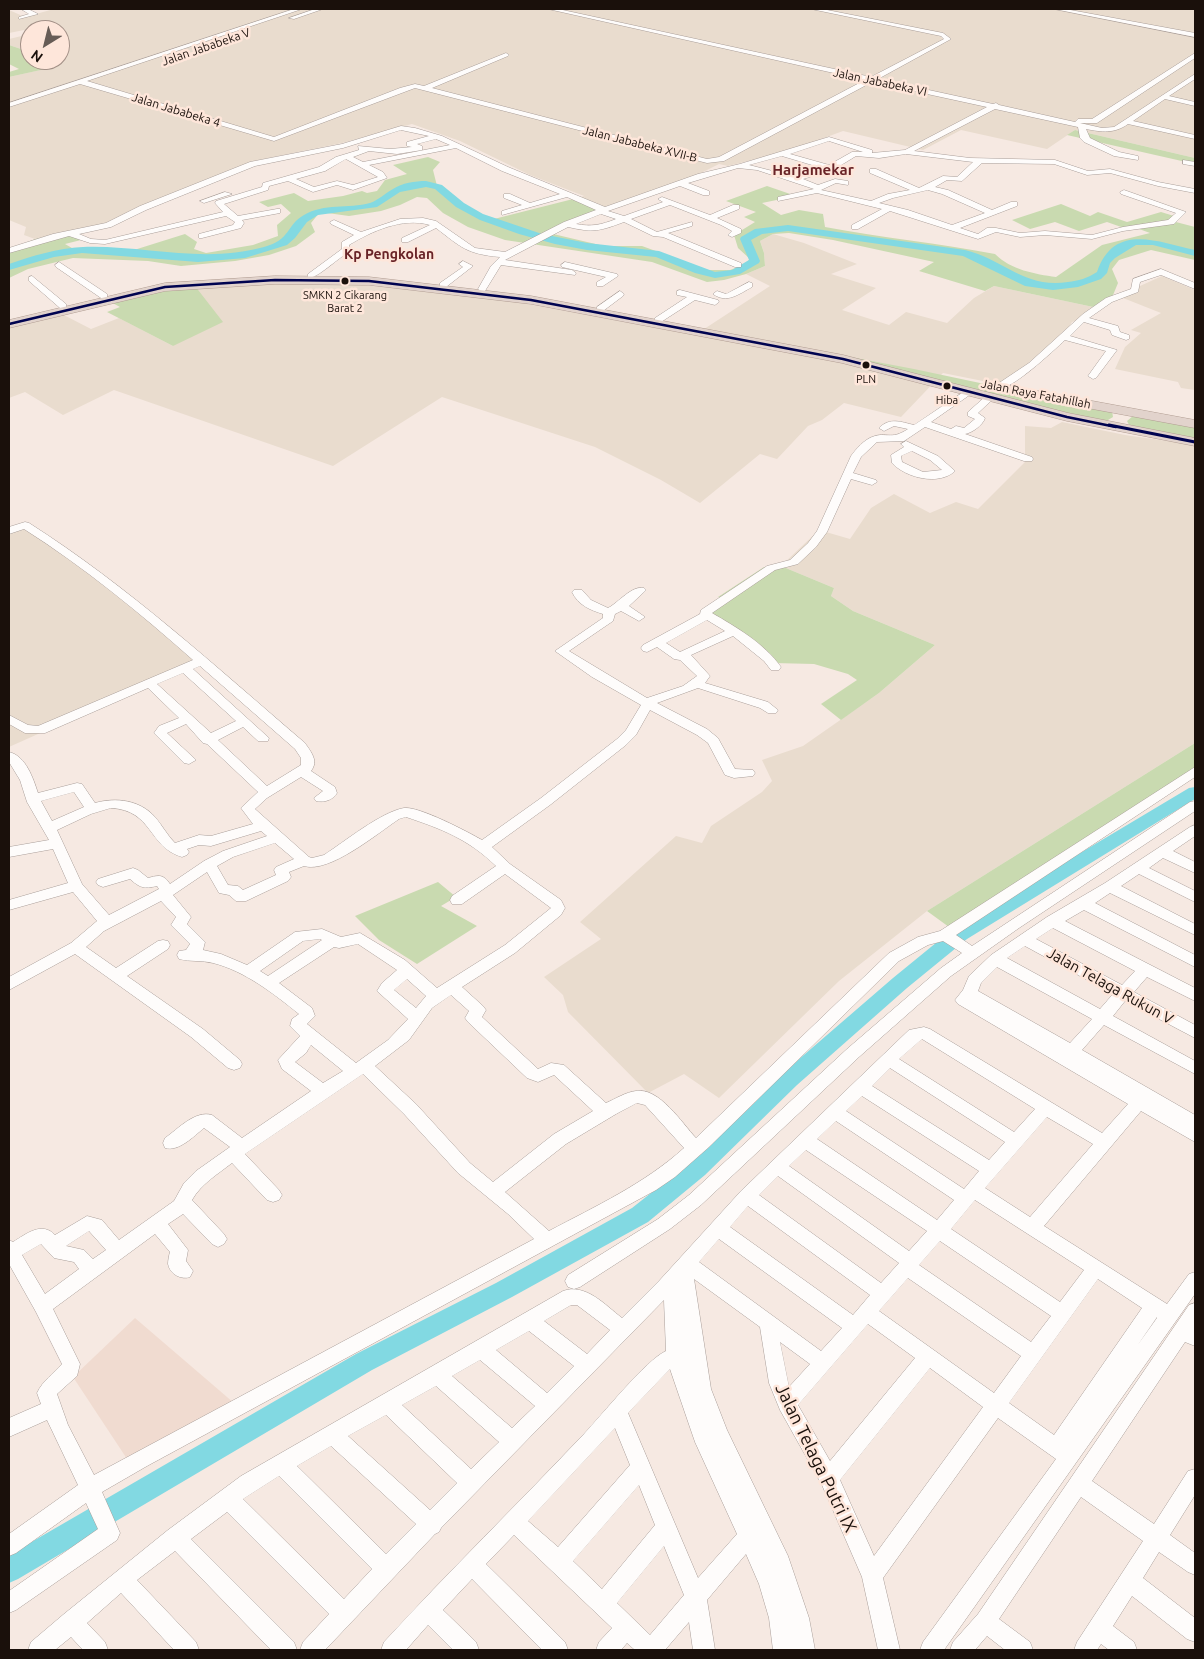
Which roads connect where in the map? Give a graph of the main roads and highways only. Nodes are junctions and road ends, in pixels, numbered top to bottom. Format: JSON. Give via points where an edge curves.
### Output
{"nodes":[{"id":1,"x":9,"y":319,"type":"edge"},
{"id":2,"x":9,"y":324,"type":"edge"},
{"id":3,"x":716,"y":333,"type":"junction"},
{"id":4,"x":994,"y":392,"type":"junction"},
{"id":5,"x":1108,"y":408,"type":"junction"},
{"id":6,"x":1146,"y":415,"type":"junction"},
{"id":7,"x":1097,"y":423,"type":"junction"},
{"id":8,"x":1195,"y":424,"type":"edge"},
{"id":9,"x":1135,"y":431,"type":"junction"},
{"id":10,"x":1195,"y":442,"type":"edge"}],
"edges":[{"from":1,"to":3,"type":"highway","name":"Jalan Raya Fatahillah","via":[[175,282],[311,276],[373,277],[482,289]]},
{"from":2,"to":3,"type":"highway","name":"Jalan Raya Fatahillah","via":[[165,287],[275,280],[352,280],[507,297]]},
{"from":3,"to":4,"type":"highway","name":"Jalan Raya Fatahillah"},
{"from":3,"to":4,"type":"highway","name":"Jalan Raya Fatahillah","via":[[856,362],[968,392]]},
{"from":4,"to":5,"type":"highway","name":"Jalan Raya Fatahillah"},
{"from":4,"to":7,"type":"highway","name":"Jalan Raya Fatahillah"},
{"from":5,"to":6,"type":"highway","name":"Jalan Raya Fatahillah"},
{"from":5,"to":7,"type":"highway","via":[[1114,417]]},
{"from":6,"to":8,"type":"highway","name":"Jalan Raya Fatahillah"},
{"from":6,"to":9,"type":"highway","via":[[1133,416],[1127,421]]},
{"from":7,"to":9,"type":"highway","name":"Jalan Raya Fatahillah"},
{"from":9,"to":10,"type":"highway","name":"Jalan Raya Fatahillah"}]}
